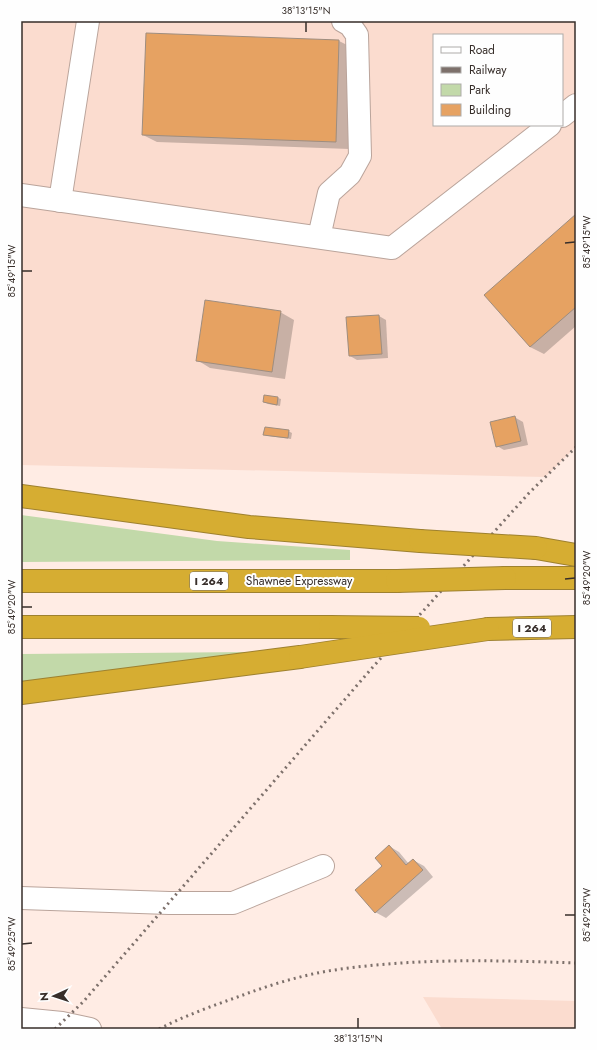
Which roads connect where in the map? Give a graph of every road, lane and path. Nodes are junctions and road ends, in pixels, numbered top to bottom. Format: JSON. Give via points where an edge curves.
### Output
{"nodes":[{"id":1,"x":88,"y":21,"type":"edge"},
{"id":2,"x":343,"y":21,"type":"edge"},
{"id":3,"x":576,"y":105,"type":"edge"},
{"id":4,"x":563,"y":115,"type":"edge"},
{"id":5,"x":549,"y":126,"type":"edge"},
{"id":6,"x":21,"y":195,"type":"edge"},
{"id":7,"x":60,"y":201,"type":"junction"},
{"id":8,"x":318,"y":237,"type":"junction"},
{"id":9,"x":21,"y":496,"type":"edge"},
{"id":10,"x":576,"y":555,"type":"edge"},
{"id":11,"x":576,"y":578,"type":"edge"},
{"id":12,"x":21,"y":581,"type":"edge"},
{"id":13,"x":21,"y":627,"type":"edge"},
{"id":14,"x":576,"y":628,"type":"edge"},
{"id":15,"x":488,"y":629,"type":"junction"},
{"id":16,"x":21,"y":693,"type":"edge"},
{"id":17,"x":323,"y":866,"type":"dead end"},
{"id":18,"x":21,"y":898,"type":"edge"},
{"id":19,"x":21,"y":1019,"type":"edge"},
{"id":20,"x":90,"y":1029,"type":"edge"}],
"edges":[{"from":1,"to":7,"type":"lane"},
{"from":2,"to":8,"type":"lane","via":[[350,25],[357,35],[360,156],[350,174],[329,193]]},
{"from":3,"to":4,"type":"lane"},
{"from":5,"to":8,"type":"lane","via":[[392,248]]},
{"from":6,"to":7,"type":"lane"},
{"from":7,"to":8,"type":"lane"},
{"from":9,"to":10,"type":"highway","bridge":true,"via":[[249,528],[536,548]]},
{"from":11,"to":12,"type":"highway","name":"Shawnee Expressway","number":"I 264","bridge":true,"via":[[397,581]]},
{"from":13,"to":15,"type":"highway","number":"I 264","bridge":true},
{"from":14,"to":15,"type":"highway","number":"I 264"},
{"from":15,"to":16,"type":"highway","bridge":true,"via":[[300,657]]},
{"from":17,"to":18,"type":"lane","via":[[233,903]]},
{"from":19,"to":20,"type":"lane"}]}
